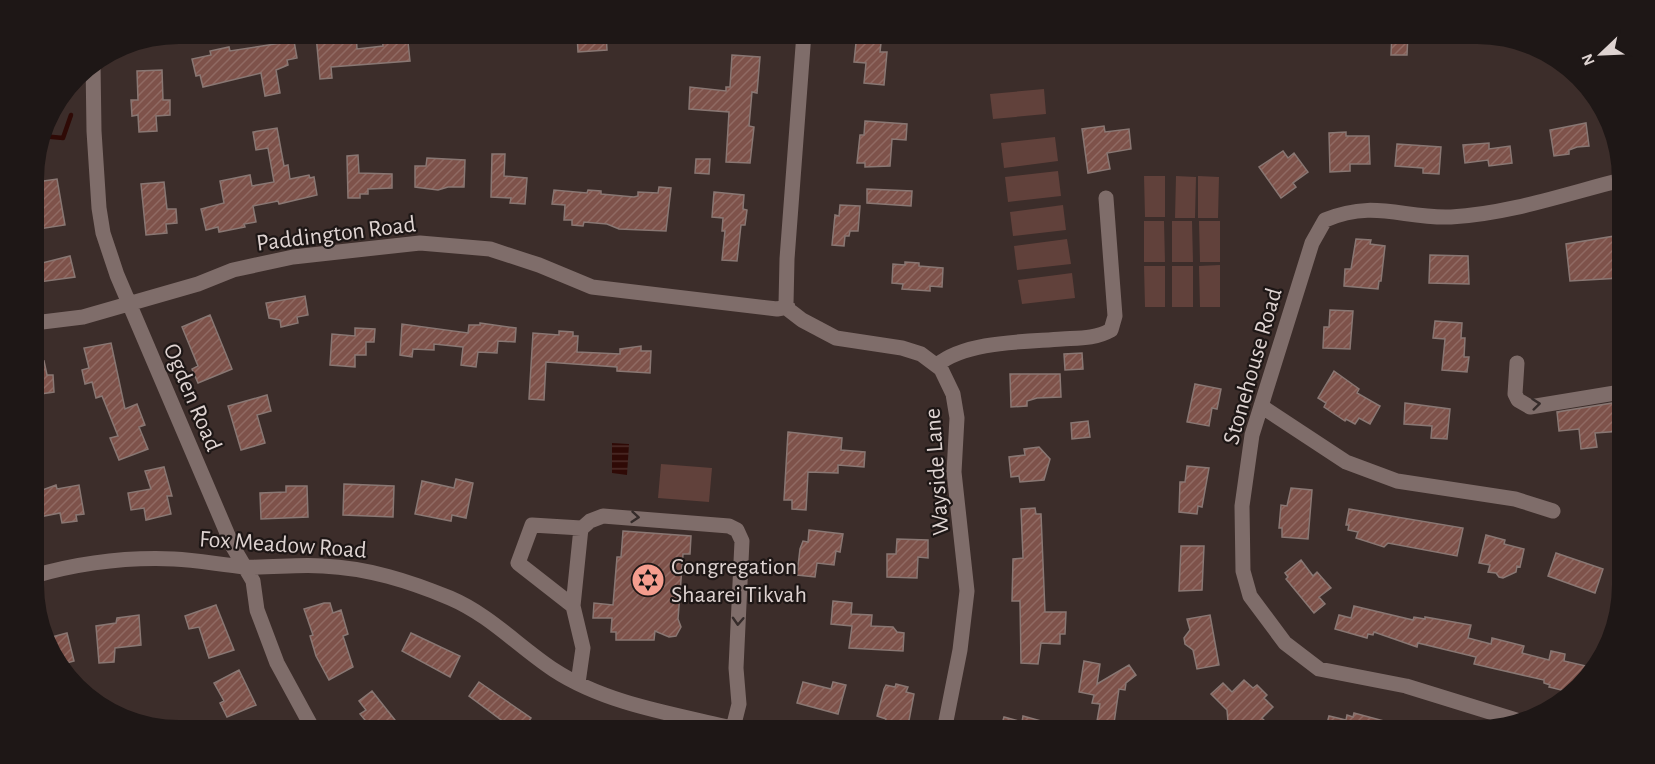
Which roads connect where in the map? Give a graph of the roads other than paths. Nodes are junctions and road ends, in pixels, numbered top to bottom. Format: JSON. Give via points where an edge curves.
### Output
{"nodes":[{"id":1,"x":803,"y":44,"type":"edge"},
{"id":2,"x":93,"y":74,"type":"edge"},
{"id":3,"x":1612,"y":182,"type":"edge"},
{"id":4,"x":1106,"y":198,"type":"dead end"},
{"id":5,"x":129,"y":303,"type":"junction"},
{"id":6,"x":788,"y":307,"type":"junction"},
{"id":7,"x":44,"y":322,"type":"edge"},
{"id":8,"x":1517,"y":363,"type":"dead end"},
{"id":9,"x":937,"y":365,"type":"junction"},
{"id":10,"x":1612,"y":395,"type":"edge"},
{"id":11,"x":1261,"y":406,"type":"junction"},
{"id":12,"x":1553,"y":511,"type":"dead end"},
{"id":13,"x":581,"y":529,"type":"junction"},
{"id":14,"x":245,"y":567,"type":"junction"},
{"id":15,"x":44,"y":573,"type":"edge"},
{"id":16,"x":573,"y":606,"type":"junction"},
{"id":17,"x":578,"y":683,"type":"junction"},
{"id":18,"x":1506,"y":717,"type":"edge"},
{"id":19,"x":308,"y":720,"type":"edge"},
{"id":20,"x":703,"y":720,"type":"edge"},
{"id":21,"x":738,"y":720,"type":"edge"},
{"id":22,"x":946,"y":720,"type":"edge"}],
"edges":[{"from":1,"to":6,"type":"street","via":[[784,298]]},
{"from":2,"to":5,"type":"street","name":"Ogden Road","via":[[99,208],[103,233]]},
{"from":3,"to":11,"type":"street","name":"Stonehouse Road","via":[[1511,208],[1450,217],[1362,209],[1325,220],[1312,243]]},
{"from":4,"to":9,"type":"street","via":[[1115,316],[1111,330],[1099,337],[1022,342],[958,352]]},
{"from":5,"to":6,"type":"street","name":"Paddington Road","via":[[233,270],[293,257],[420,243],[490,249],[592,287],[777,309]]},
{"from":5,"to":7,"type":"street","name":"Paddington Road","via":[[84,317]]},
{"from":5,"to":14,"type":"street","name":"Ogden Road","via":[[232,547]]},
{"from":6,"to":9,"type":"street","via":[[802,321],[836,338],[903,348]]},
{"from":8,"to":10,"type":"street","one_way":true,"via":[[1515,394],[1523,405]]},
{"from":9,"to":22,"type":"street","name":"Wayside Lane","via":[[953,394],[957,418],[954,472],[967,591]]},
{"from":11,"to":12,"type":"street","via":[[1346,462],[1398,481],[1492,495]]},
{"from":11,"to":18,"type":"street","name":"Stonehouse Road","via":[[1252,435],[1242,506],[1243,571],[1250,596],[1278,635],[1319,669],[1406,686]]},
{"from":13,"to":16,"type":"street"},
{"from":13,"to":16,"type":"street","via":[[532,525],[518,563]]},
{"from":13,"to":21,"type":"street","one_way":true,"via":[[603,516],[729,526],[737,530],[742,541],[736,668]]},
{"from":14,"to":15,"type":"street","name":"Fox Meadow Road","via":[[175,559],[127,559]]},
{"from":14,"to":17,"type":"street","name":"Fox Meadow Road","via":[[322,565],[374,572],[422,586],[481,614]]},
{"from":14,"to":19,"type":"street","name":"Ogden Road","via":[[254,581],[257,610],[277,663]]},
{"from":16,"to":17,"type":"street","via":[[583,648]]},
{"from":17,"to":20,"type":"street","name":"Fox Meadow Road","via":[[606,695]]}]}
